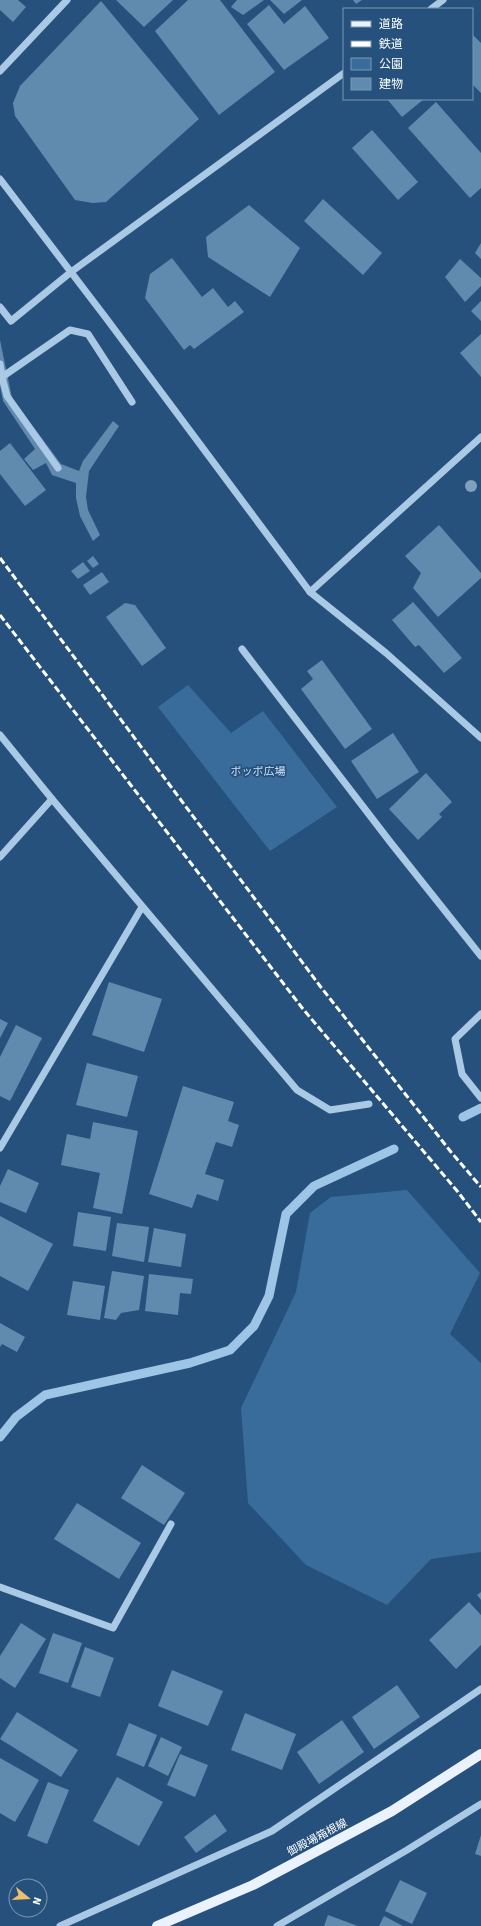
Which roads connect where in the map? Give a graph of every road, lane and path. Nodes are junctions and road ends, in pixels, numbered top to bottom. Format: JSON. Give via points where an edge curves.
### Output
{"nodes":[{"id":1,"x":67,"y":0,"type":"edge"},
{"id":2,"x":443,"y":0,"type":"edge"},
{"id":3,"x":432,"y":8,"type":"edge"},
{"id":4,"x":0,"y":71,"type":"edge"},
{"id":5,"x":343,"y":74,"type":"edge"},
{"id":6,"x":0,"y":179,"type":"edge"},
{"id":7,"x":71,"y":272,"type":"junction"},
{"id":8,"x":0,"y":307,"type":"edge"},
{"id":9,"x":0,"y":364,"type":"edge"},
{"id":10,"x":2,"y":376,"type":"junction"},
{"id":11,"x":132,"y":402,"type":"dead end"},
{"id":12,"x":481,"y":437,"type":"edge"},
{"id":13,"x":58,"y":468,"type":"dead end"},
{"id":14,"x":310,"y":592,"type":"junction"},
{"id":15,"x":242,"y":648,"type":"dead end"},
{"id":16,"x":0,"y":735,"type":"edge"},
{"id":17,"x":481,"y":738,"type":"edge"},
{"id":18,"x":52,"y":799,"type":"junction"},
{"id":19,"x":0,"y":858,"type":"edge"},
{"id":20,"x":142,"y":907,"type":"junction"},
{"id":21,"x":481,"y":956,"type":"edge"},
{"id":22,"x":481,"y":1014,"type":"edge"},
{"id":23,"x":481,"y":1098,"type":"edge"},
{"id":24,"x":368,"y":1104,"type":"dead end"},
{"id":25,"x":0,"y":1148,"type":"edge"},
{"id":26,"x":171,"y":1524,"type":"dead end"},
{"id":27,"x":0,"y":1587,"type":"edge"},
{"id":28,"x":481,"y":1689,"type":"edge"},
{"id":29,"x":481,"y":1754,"type":"edge"},
{"id":30,"x":481,"y":1804,"type":"edge"},
{"id":31,"x":60,"y":1926,"type":"edge"},
{"id":32,"x":156,"y":1926,"type":"edge"},
{"id":33,"x":277,"y":1926,"type":"edge"}],
"edges":[{"from":1,"to":4,"type":"street"},
{"from":2,"to":3,"type":"street"},
{"from":5,"to":7,"type":"street"},
{"from":6,"to":7,"type":"street"},
{"from":7,"to":8,"type":"street","via":[[11,321]]},
{"from":7,"to":14,"type":"street"},
{"from":9,"to":10,"type":"street"},
{"from":10,"to":11,"type":"street","via":[[70,330],[88,334]]},
{"from":10,"to":13,"type":"street","via":[[7,396]]},
{"from":12,"to":14,"type":"street"},
{"from":14,"to":17,"type":"street","via":[[386,653]]},
{"from":15,"to":21,"type":"street"},
{"from":16,"to":18,"type":"street"},
{"from":18,"to":19,"type":"street"},
{"from":18,"to":20,"type":"street"},
{"from":20,"to":24,"type":"street","via":[[298,1090],[330,1110]]},
{"from":20,"to":25,"type":"street"},
{"from":22,"to":23,"type":"street","via":[[455,1039],[462,1074]]},
{"from":26,"to":27,"type":"street","via":[[113,1628]]},
{"from":28,"to":31,"type":"street","via":[[272,1831]]},
{"from":29,"to":32,"type":"main road","name":"御殿場箱根線","via":[[392,1811],[254,1885]]},
{"from":30,"to":33,"type":"street"}]}
